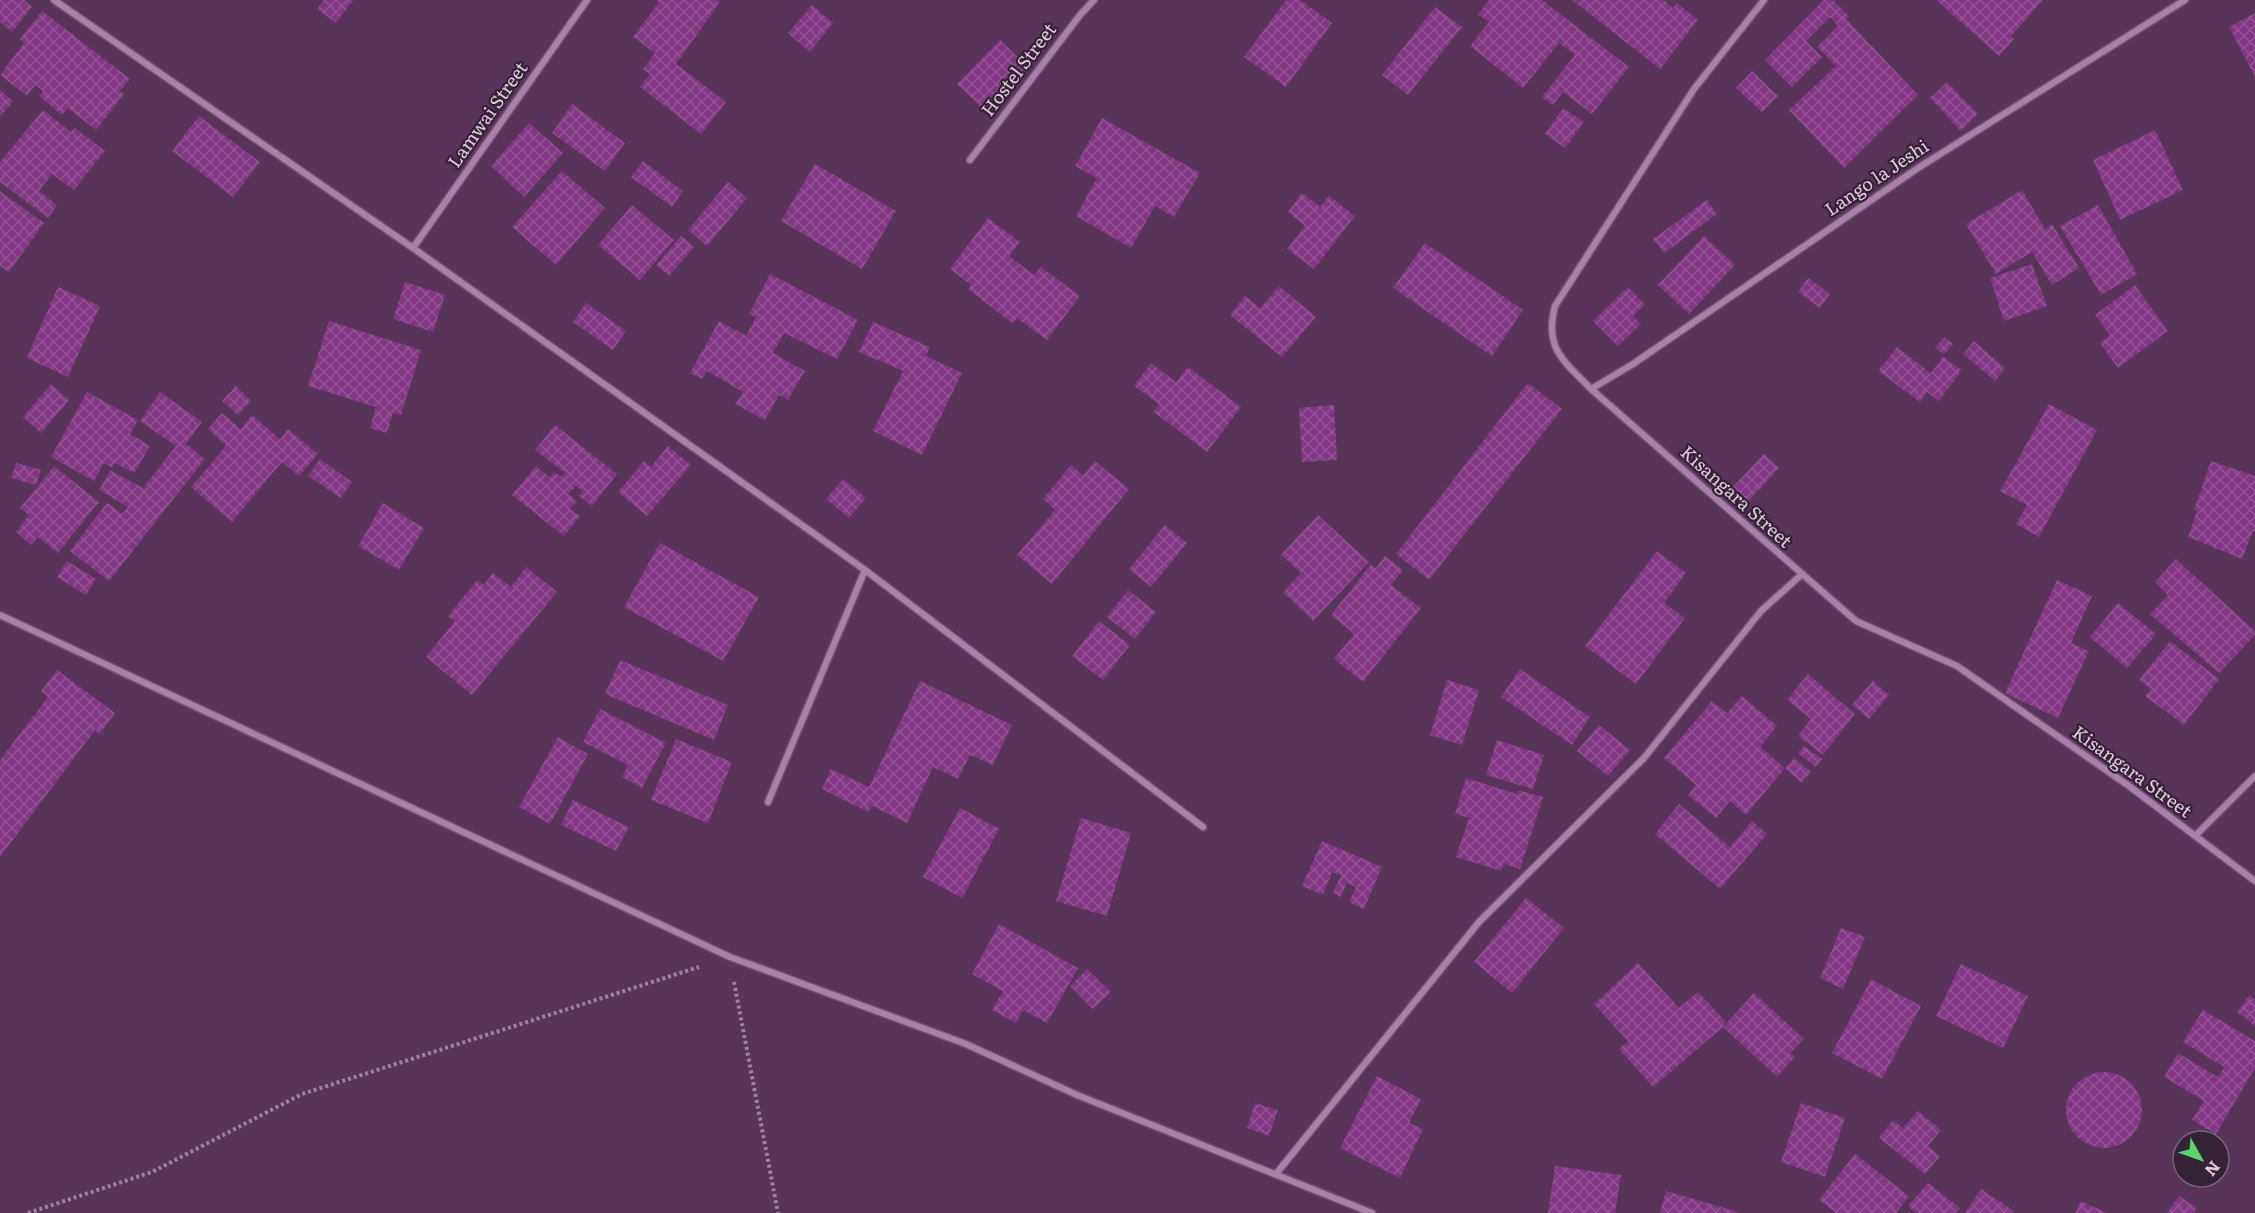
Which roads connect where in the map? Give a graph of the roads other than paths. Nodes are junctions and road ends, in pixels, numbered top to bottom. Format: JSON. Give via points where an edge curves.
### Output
{"nodes":[{"id":1,"x":54,"y":0,"type":"edge"},
{"id":2,"x":587,"y":0,"type":"edge"},
{"id":3,"x":1094,"y":0,"type":"edge"},
{"id":4,"x":1764,"y":0,"type":"edge"},
{"id":5,"x":2185,"y":0,"type":"edge"},
{"id":6,"x":970,"y":160,"type":"dead end"},
{"id":7,"x":413,"y":248,"type":"junction"},
{"id":8,"x":1592,"y":389,"type":"junction"},
{"id":9,"x":865,"y":570,"type":"junction"},
{"id":10,"x":1801,"y":575,"type":"junction"},
{"id":11,"x":0,"y":615,"type":"edge"},
{"id":12,"x":2255,"y":776,"type":"edge"},
{"id":13,"x":768,"y":802,"type":"dead end"},
{"id":14,"x":1203,"y":827,"type":"dead end"},
{"id":15,"x":2195,"y":836,"type":"junction"},
{"id":16,"x":2255,"y":881,"type":"edge"},
{"id":17,"x":1276,"y":1174,"type":"junction"},
{"id":18,"x":1372,"y":1213,"type":"edge"}],
"edges":[{"from":1,"to":7,"type":"street"},
{"from":2,"to":7,"type":"street","name":"Lamwai Street"},
{"from":3,"to":6,"type":"street","name":"Hostel Street"},
{"from":4,"to":8,"type":"street","name":"Kisangara Street","via":[[1694,89],[1555,306],[1552,341],[1560,357]]},
{"from":5,"to":8,"type":"street","name":"Lango la Jeshi","via":[[1918,168]]},
{"from":7,"to":9,"type":"street"},
{"from":8,"to":10,"type":"street","name":"Kisangara Street"},
{"from":9,"to":13,"type":"street"},
{"from":9,"to":14,"type":"street"},
{"from":10,"to":15,"type":"street","name":"Kisangara Street","via":[[1856,621],[1957,666]]},
{"from":10,"to":17,"type":"street","via":[[1761,611],[1644,758],[1479,922]]},
{"from":11,"to":17,"type":"street","via":[[730,957],[966,1044],[1077,1095]]},
{"from":12,"to":15,"type":"street"},
{"from":15,"to":16,"type":"street","name":"Kisangara Street"},
{"from":17,"to":18,"type":"street"}]}
